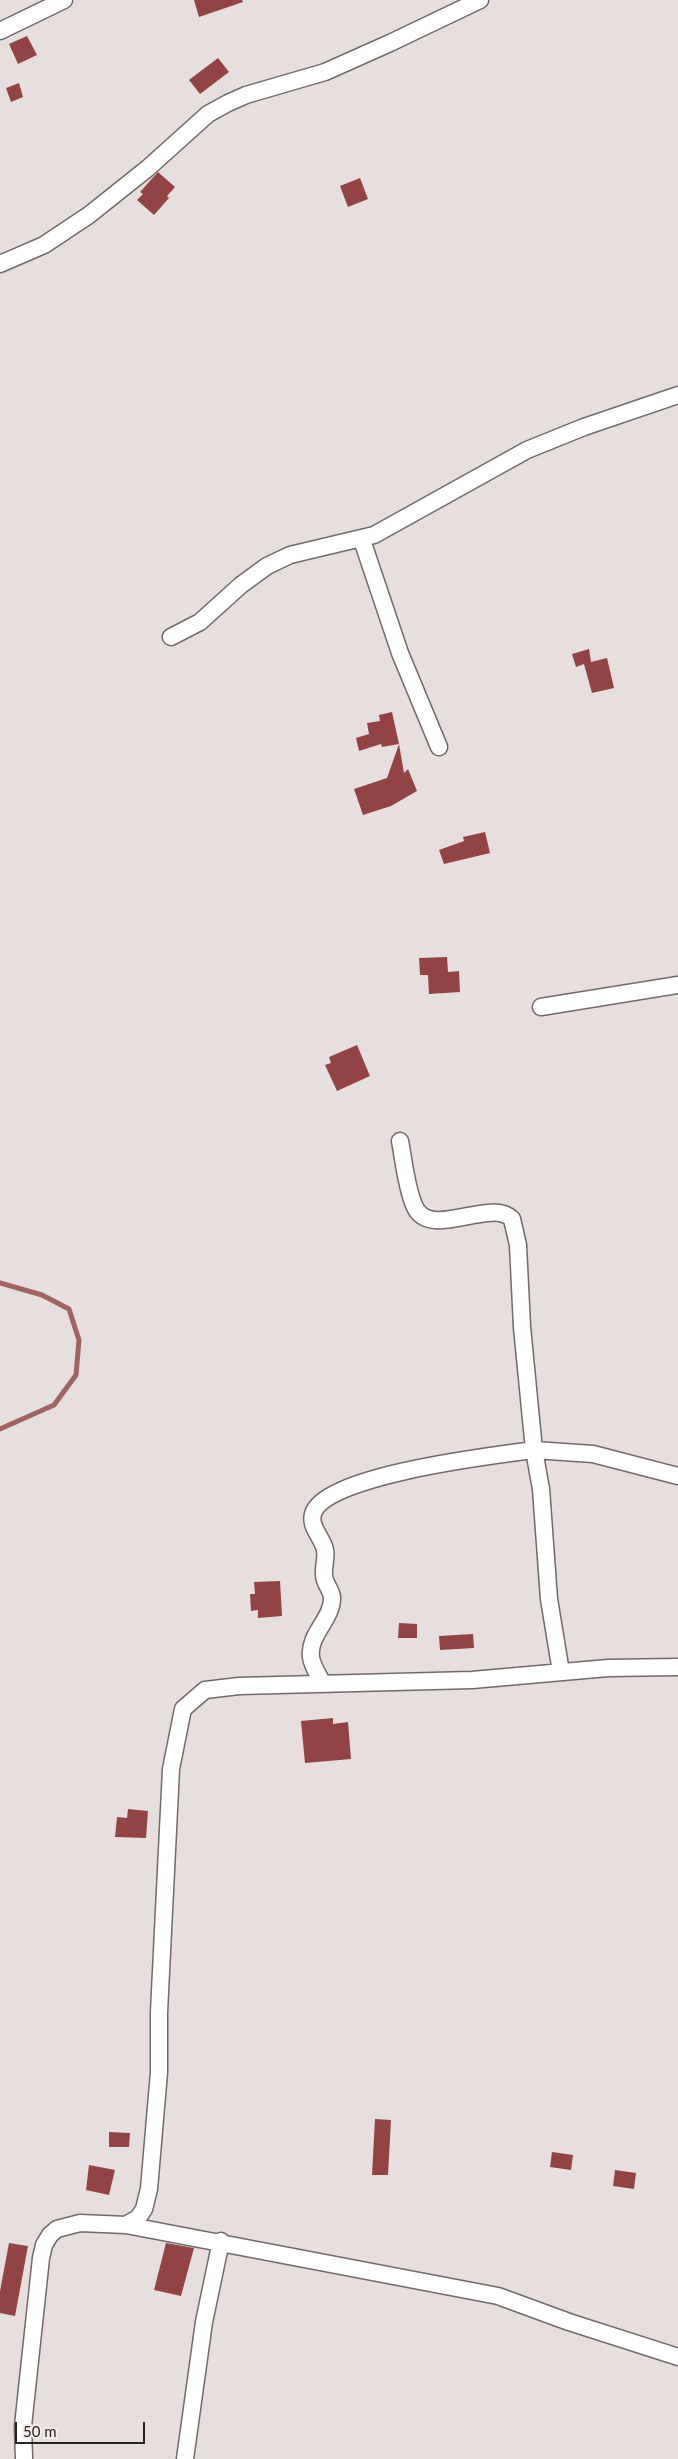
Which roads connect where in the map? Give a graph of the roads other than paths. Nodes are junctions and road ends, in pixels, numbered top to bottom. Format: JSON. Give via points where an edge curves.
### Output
{"nodes":[{"id":1,"x":64,"y":0,"type":"edge"},
{"id":2,"x":480,"y":0,"type":"edge"},
{"id":3,"x":0,"y":31,"type":"edge"},
{"id":4,"x":0,"y":264,"type":"edge"},
{"id":5,"x":678,"y":395,"type":"edge"},
{"id":6,"x":362,"y":540,"type":"junction"},
{"id":7,"x":172,"y":637,"type":"dead end"},
{"id":8,"x":439,"y":747,"type":"dead end"},
{"id":9,"x":678,"y":985,"type":"edge"},
{"id":10,"x":541,"y":1007,"type":"dead end"},
{"id":11,"x":400,"y":1141,"type":"dead end"},
{"id":12,"x":534,"y":1450,"type":"junction"},
{"id":13,"x":678,"y":1476,"type":"edge"},
{"id":14,"x":678,"y":1667,"type":"edge"},
{"id":15,"x":561,"y":1672,"type":"junction"},
{"id":16,"x":324,"y":1684,"type":"junction"},
{"id":17,"x":126,"y":2225,"type":"junction"},
{"id":18,"x":221,"y":2241,"type":"junction"},
{"id":19,"x":678,"y":2357,"type":"edge"},
{"id":20,"x":24,"y":2459,"type":"edge"},
{"id":21,"x":185,"y":2459,"type":"edge"}],
"edges":[{"from":1,"to":3,"type":"street"},
{"from":2,"to":4,"type":"street","via":[[325,72],[246,95],[208,114],[89,215],[44,245]]},
{"from":5,"to":6,"type":"street","via":[[527,450]]},
{"from":6,"to":7,"type":"street","via":[[315,548],[267,566],[241,584],[200,622]]},
{"from":6,"to":8,"type":"street","via":[[400,653]]},
{"from":9,"to":10,"type":"street"},
{"from":11,"to":12,"type":"street","via":[[414,1205],[422,1216],[445,1220],[502,1213],[512,1219],[518,1245]]},
{"from":12,"to":13,"type":"street","via":[[593,1454]]},
{"from":12,"to":15,"type":"street","via":[[541,1489],[549,1599]]},
{"from":12,"to":16,"type":"street","via":[[400,1472],[360,1484],[325,1500],[315,1509],[312,1523],[325,1548],[324,1575],[332,1596],[311,1656]]},
{"from":14,"to":15,"type":"street"},
{"from":15,"to":16,"type":"street","via":[[472,1680]]},
{"from":16,"to":17,"type":"street","via":[[205,1690],[183,1710],[171,1769],[159,2072],[149,2190],[144,2209],[138,2218]]},
{"from":17,"to":18,"type":"street"},
{"from":17,"to":20,"type":"street","via":[[67,2225],[50,2235],[44,2245],[23,2426]]},
{"from":18,"to":19,"type":"street","via":[[498,2296]]},
{"from":18,"to":21,"type":"street","via":[[204,2322]]}]}
